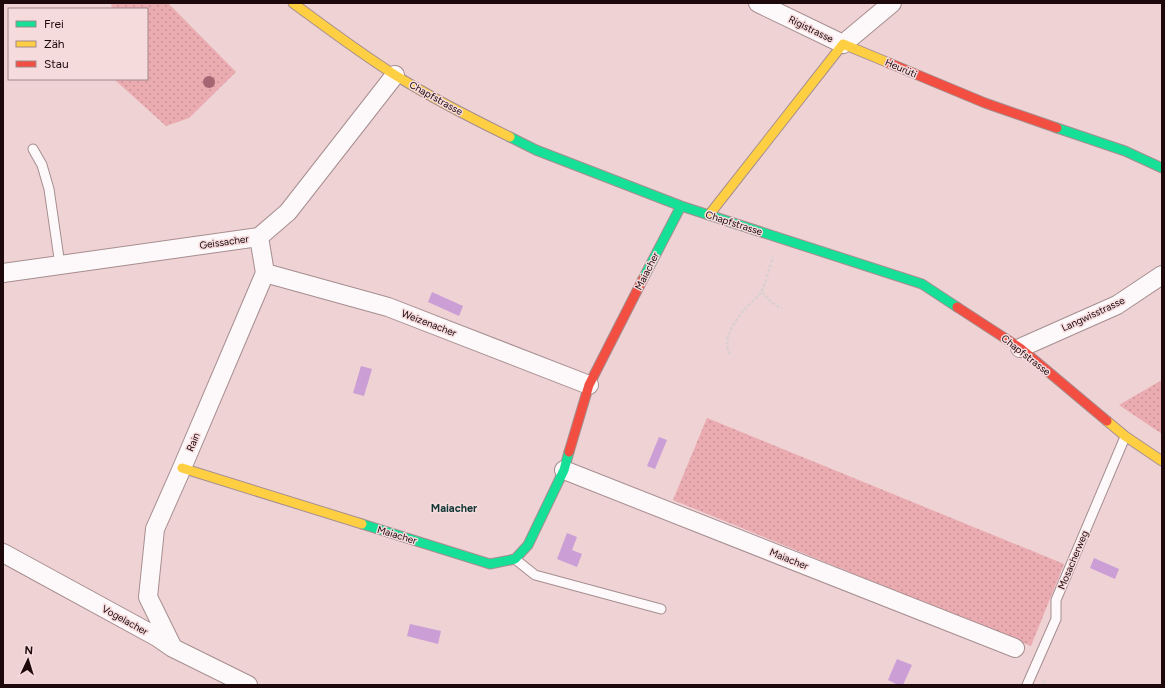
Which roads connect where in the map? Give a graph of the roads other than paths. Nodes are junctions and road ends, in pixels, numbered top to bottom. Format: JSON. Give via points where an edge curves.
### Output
{"nodes":[{"id":1,"x":293,"y":3,"type":"edge"},
{"id":2,"x":758,"y":3,"type":"edge"},
{"id":3,"x":892,"y":3,"type":"edge"},
{"id":4,"x":843,"y":44,"type":"junction"},
{"id":5,"x":395,"y":75,"type":"junction"},
{"id":6,"x":33,"y":149,"type":"dead end"},
{"id":7,"x":1162,"y":168,"type":"edge"},
{"id":8,"x":681,"y":206,"type":"junction"},
{"id":9,"x":709,"y":215,"type":"junction"},
{"id":10,"x":259,"y":237,"type":"junction"},
{"id":11,"x":60,"y":265,"type":"junction"},
{"id":12,"x":3,"y":273,"type":"edge"},
{"id":13,"x":265,"y":273,"type":"junction"},
{"id":14,"x":1162,"y":275,"type":"edge"},
{"id":15,"x":1020,"y":348,"type":"junction"},
{"id":16,"x":589,"y":385,"type":"junction"},
{"id":17,"x":1126,"y":436,"type":"junction"},
{"id":18,"x":1162,"y":461,"type":"edge"},
{"id":19,"x":182,"y":468,"type":"junction"},
{"id":20,"x":564,"y":470,"type":"junction"},
{"id":21,"x":3,"y":553,"type":"edge"},
{"id":22,"x":515,"y":559,"type":"junction"},
{"id":23,"x":661,"y":609,"type":"dead end"},
{"id":24,"x":173,"y":648,"type":"junction"},
{"id":25,"x":1014,"y":648,"type":"dead end"},
{"id":26,"x":248,"y":685,"type":"edge"},
{"id":27,"x":1027,"y":685,"type":"edge"}],
"edges":[{"from":1,"to":5,"type":"street","name":"Chapfstrasse"},
{"from":2,"to":4,"type":"street","name":"Rigistrasse"},
{"from":3,"to":4,"type":"street"},
{"from":4,"to":7,"type":"street","name":"Heurüti","via":[[985,103],[1125,151]]},
{"from":4,"to":9,"type":"street"},
{"from":5,"to":8,"type":"street","name":"Chapfstrasse","via":[[444,104],[536,150]]},
{"from":5,"to":10,"type":"street","name":"Geissacher","via":[[288,212]]},
{"from":6,"to":11,"type":"lane","via":[[42,165],[49,189]]},
{"from":8,"to":9,"type":"street","name":"Chapfstrasse"},
{"from":8,"to":16,"type":"street","name":"Maiacher"},
{"from":9,"to":15,"type":"street","name":"Chapfstrasse","via":[[922,284]]},
{"from":10,"to":11,"type":"street","name":"Geissacher"},
{"from":10,"to":13,"type":"street"},
{"from":11,"to":12,"type":"street","name":"Geissacher"},
{"from":13,"to":16,"type":"street","name":"Weizenacher","via":[[388,307]]},
{"from":13,"to":19,"type":"street","name":"Rain"},
{"from":14,"to":15,"type":"street","name":"Langwisstrasse","via":[[1117,305]]},
{"from":15,"to":17,"type":"street","name":"Chapfstrasse"},
{"from":16,"to":20,"type":"street","name":"Maiacher"},
{"from":17,"to":18,"type":"street","name":"Chapfstrasse"},
{"from":17,"to":27,"type":"lane","name":"Mosacherweg","via":[[1056,600],[1056,619]]},
{"from":19,"to":22,"type":"street","name":"Maiacher","via":[[490,564]]},
{"from":19,"to":24,"type":"street","name":"Rain","via":[[155,529],[148,597]]},
{"from":20,"to":22,"type":"street","name":"Maiacher","via":[[528,545]]},
{"from":20,"to":25,"type":"street","name":"Maiacher"},
{"from":21,"to":24,"type":"street","name":"Vogelacher"},
{"from":22,"to":23,"type":"lane","via":[[535,575]]},
{"from":24,"to":26,"type":"street","name":"Vogelacher"}]}
